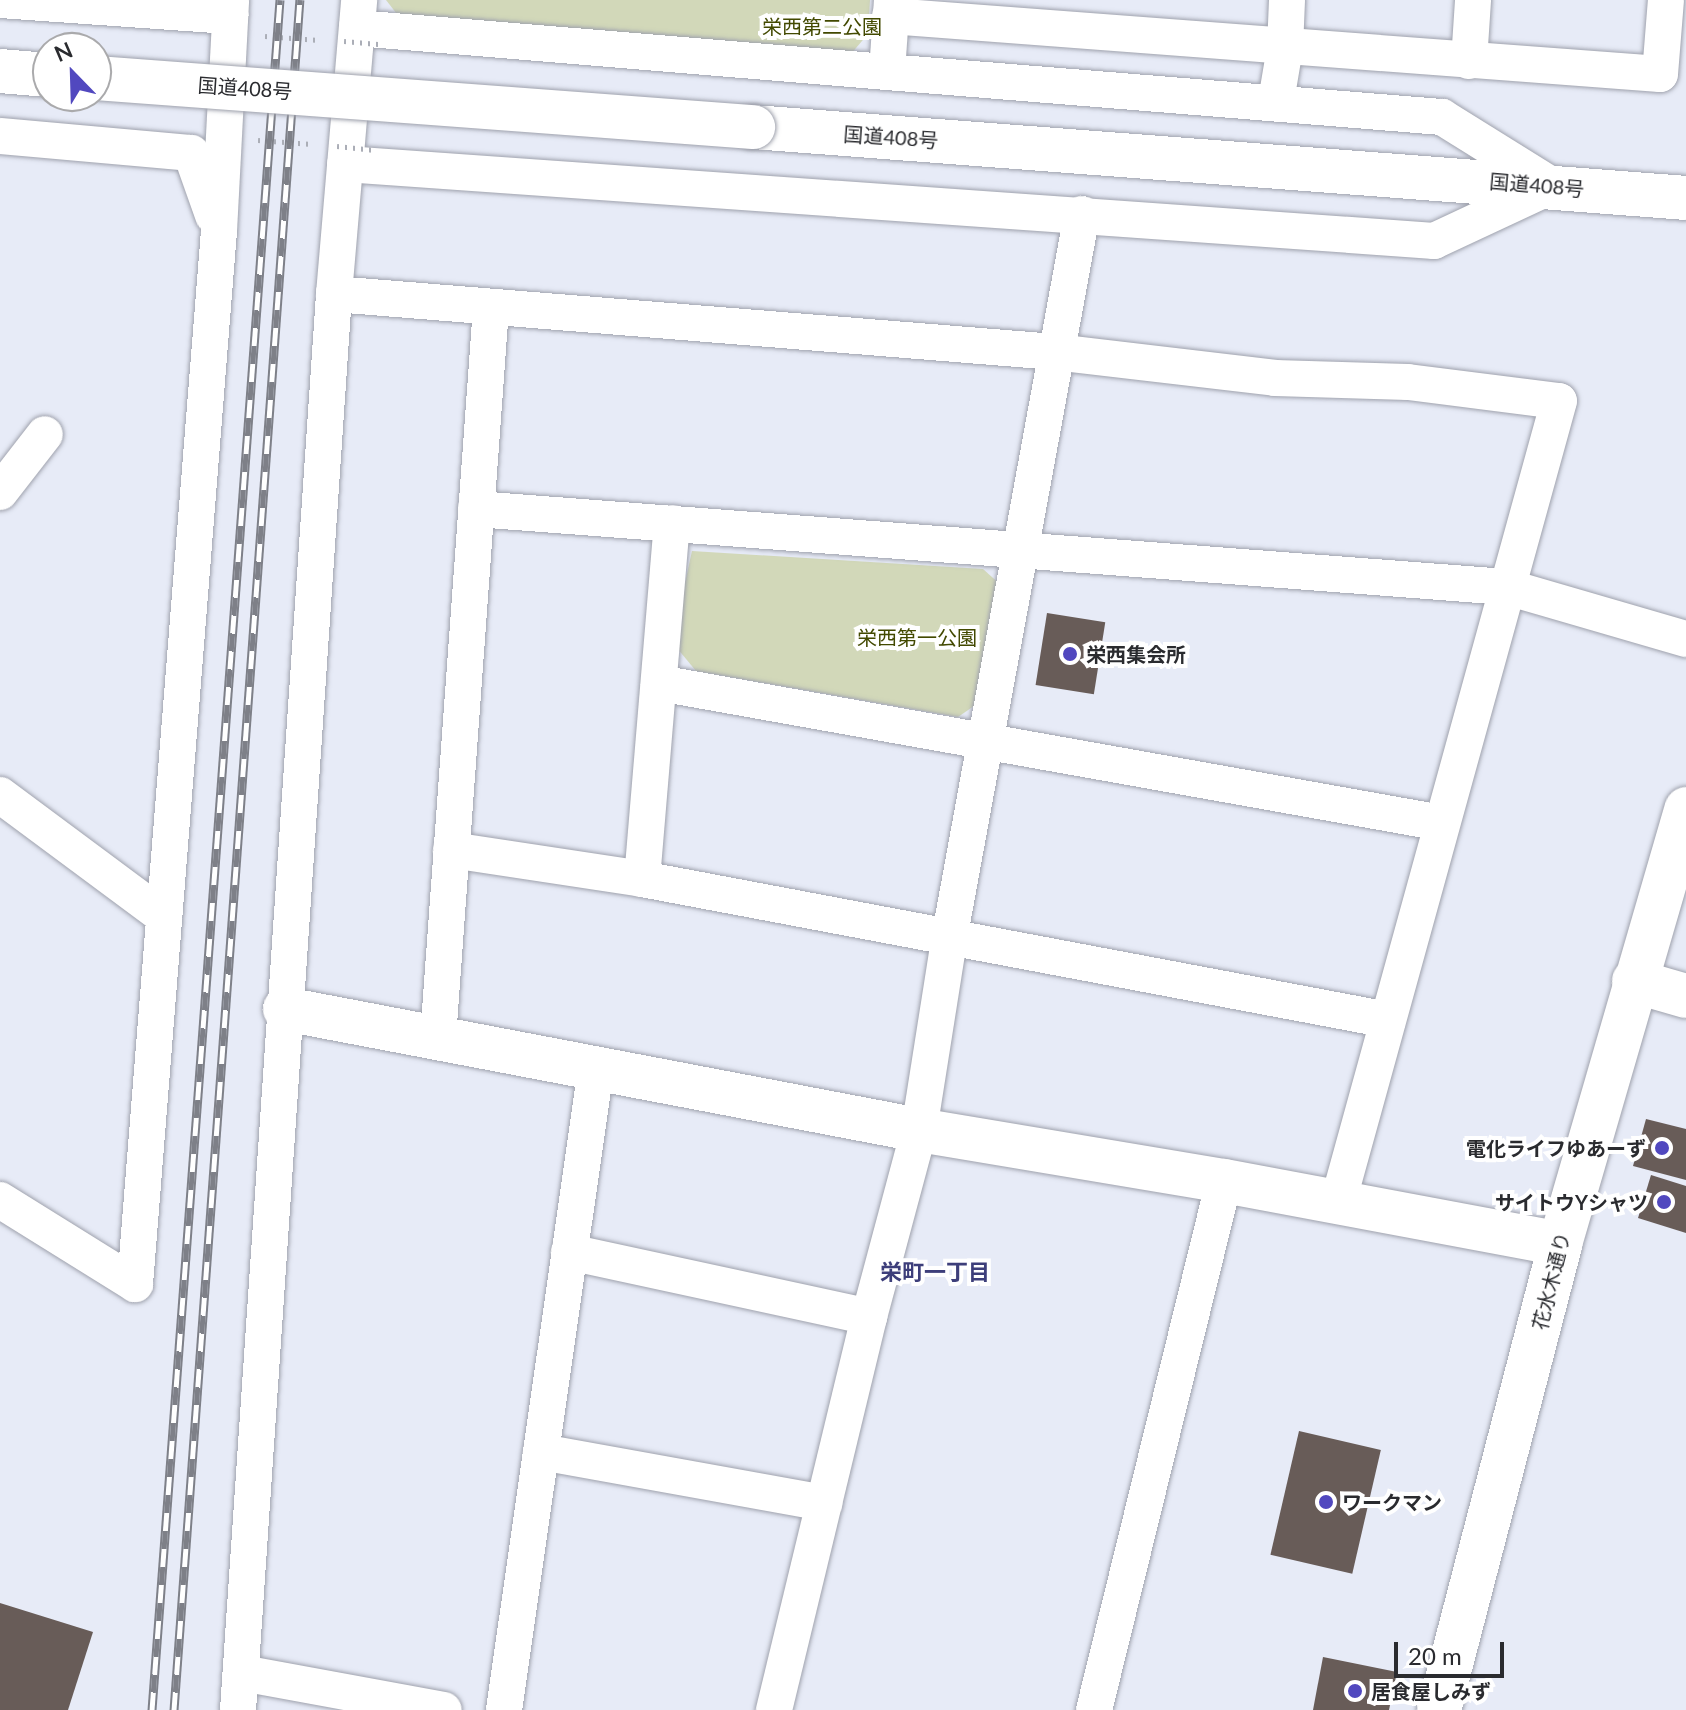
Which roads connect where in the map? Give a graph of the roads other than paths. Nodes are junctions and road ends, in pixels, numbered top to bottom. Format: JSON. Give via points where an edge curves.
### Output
{"nodes":[{"id":1,"x":0,"y":0,"type":"edge"},
{"id":2,"x":1287,"y":0,"type":"edge"},
{"id":3,"x":1473,"y":0,"type":"edge"},
{"id":4,"x":1666,"y":0,"type":"edge"},
{"id":5,"x":127,"y":4,"type":"edge"},
{"id":6,"x":891,"y":8,"type":"edge"},
{"id":7,"x":1090,"y":16,"type":"edge"},
{"id":8,"x":239,"y":17,"type":"edge"},
{"id":9,"x":360,"y":28,"type":"edge"},
{"id":10,"x":1285,"y":48,"type":"junction"},
{"id":11,"x":1469,"y":61,"type":"junction"},
{"id":12,"x":0,"y":71,"type":"edge"},
{"id":13,"x":887,"y":72,"type":"junction"},
{"id":14,"x":32,"y":74,"type":"edge"},
{"id":15,"x":112,"y":79,"type":"edge"},
{"id":16,"x":1276,"y":101,"type":"junction"},
{"id":17,"x":0,"y":136,"type":"edge"},
{"id":18,"x":352,"y":153,"type":"junction"},
{"id":19,"x":1553,"y":186,"type":"junction"},
{"id":20,"x":1686,"y":198,"type":"edge"},
{"id":21,"x":1082,"y":214,"type":"junction"},
{"id":22,"x":219,"y":231,"type":"junction"},
{"id":23,"x":334,"y":294,"type":"junction"},
{"id":24,"x":491,"y":307,"type":"junction"},
{"id":25,"x":1055,"y":352,"type":"junction"},
{"id":26,"x":45,"y":434,"type":"dead end"},
{"id":27,"x":0,"y":492,"type":"edge"},
{"id":28,"x":476,"y":509,"type":"junction"},
{"id":29,"x":672,"y":523,"type":"junction"},
{"id":30,"x":1019,"y":549,"type":"junction"},
{"id":31,"x":1507,"y":587,"type":"junction"},
{"id":32,"x":1686,"y":639,"type":"edge"},
{"id":33,"x":659,"y":683,"type":"junction"},
{"id":34,"x":984,"y":743,"type":"junction"},
{"id":35,"x":0,"y":795,"type":"edge"},
{"id":36,"x":1686,"y":809,"type":"edge"},
{"id":37,"x":1442,"y":823,"type":"junction"},
{"id":38,"x":451,"y":850,"type":"junction"},
{"id":39,"x":642,"y":879,"type":"junction"},
{"id":40,"x":164,"y":917,"type":"junction"},
{"id":41,"x":950,"y":934,"type":"junction"},
{"id":42,"x":1634,"y":981,"type":"junction"},
{"id":43,"x":1686,"y":996,"type":"edge"},
{"id":44,"x":285,"y":1009,"type":"junction"},
{"id":45,"x":1388,"y":1020,"type":"junction"},
{"id":46,"x":438,"y":1038,"type":"junction"},
{"id":47,"x":596,"y":1068,"type":"junction"},
{"id":48,"x":919,"y":1130,"type":"junction"},
{"id":49,"x":1224,"y":1181,"type":"junction"},
{"id":50,"x":0,"y":1200,"type":"edge"},
{"id":51,"x":1338,"y":1202,"type":"junction"},
{"id":52,"x":1560,"y":1244,"type":"junction"},
{"id":53,"x":569,"y":1252,"type":"junction"},
{"id":54,"x":869,"y":1317,"type":"junction"},
{"id":55,"x":541,"y":1452,"type":"junction"},
{"id":56,"x":824,"y":1503,"type":"junction"},
{"id":57,"x":242,"y":1673,"type":"junction"},
{"id":58,"x":238,"y":1710,"type":"edge"},
{"id":59,"x":444,"y":1710,"type":"edge"},
{"id":60,"x":504,"y":1710,"type":"edge"},
{"id":61,"x":774,"y":1710,"type":"edge"},
{"id":62,"x":1094,"y":1710,"type":"edge"},
{"id":63,"x":1439,"y":1710,"type":"edge"}],
"edges":[{"from":1,"to":5,"type":"street"},
{"from":2,"to":10,"type":"street"},
{"from":3,"to":11,"type":"street"},
{"from":4,"to":11,"type":"street","via":[[1660,74]]},
{"from":5,"to":8,"type":"street"},
{"from":6,"to":7,"type":"street"},
{"from":6,"to":13,"type":"street"},
{"from":7,"to":10,"type":"street"},
{"from":8,"to":22,"type":"street"},
{"from":9,"to":13,"type":"street"},
{"from":9,"to":18,"type":"street"},
{"from":10,"to":11,"type":"street"},
{"from":10,"to":16,"type":"street"},
{"from":12,"to":14,"type":"main road"},
{"from":13,"to":16,"type":"street"},
{"from":15,"to":19,"type":"main road","name":"国道408号","bridge":true},
{"from":16,"to":19,"type":"street","via":[[1442,117]]},
{"from":17,"to":22,"type":"street","via":[[191,153]]},
{"from":18,"to":21,"type":"street"},
{"from":18,"to":23,"type":"street"},
{"from":19,"to":20,"type":"main road","name":"国道408号"},
{"from":19,"to":21,"type":"street","via":[[1434,241]]},
{"from":21,"to":25,"type":"street"},
{"from":22,"to":40,"type":"street"},
{"from":23,"to":24,"type":"street"},
{"from":23,"to":44,"type":"street"},
{"from":24,"to":25,"type":"street"},
{"from":24,"to":28,"type":"street"},
{"from":25,"to":30,"type":"street"},
{"from":25,"to":31,"type":"street","via":[[1275,378],[1408,382],[1559,401]]},
{"from":26,"to":27,"type":"street"},
{"from":28,"to":29,"type":"street"},
{"from":28,"to":38,"type":"street"},
{"from":29,"to":30,"type":"street"},
{"from":29,"to":33,"type":"street"},
{"from":30,"to":31,"type":"street"},
{"from":30,"to":34,"type":"street"},
{"from":31,"to":32,"type":"street"},
{"from":31,"to":37,"type":"street"},
{"from":33,"to":34,"type":"street"},
{"from":33,"to":39,"type":"street"},
{"from":34,"to":37,"type":"street"},
{"from":34,"to":41,"type":"street"},
{"from":35,"to":40,"type":"street"},
{"from":36,"to":42,"type":"main road","name":"花水木通り"},
{"from":37,"to":45,"type":"street"},
{"from":38,"to":39,"type":"street"},
{"from":38,"to":46,"type":"street"},
{"from":39,"to":41,"type":"street"},
{"from":40,"to":50,"type":"street","via":[[135,1284]]},
{"from":41,"to":45,"type":"street"},
{"from":41,"to":48,"type":"street"},
{"from":42,"to":43,"type":"main road"},
{"from":42,"to":52,"type":"main road","name":"花水木通り"},
{"from":44,"to":46,"type":"main road"},
{"from":44,"to":57,"type":"street"},
{"from":45,"to":51,"type":"street"},
{"from":46,"to":47,"type":"main road"},
{"from":47,"to":48,"type":"main road"},
{"from":47,"to":53,"type":"street"},
{"from":48,"to":49,"type":"main road"},
{"from":48,"to":54,"type":"street"},
{"from":49,"to":51,"type":"main road"},
{"from":49,"to":62,"type":"street"},
{"from":51,"to":52,"type":"main road"},
{"from":52,"to":63,"type":"main road","name":"花水木通り"},
{"from":53,"to":54,"type":"street"},
{"from":53,"to":55,"type":"street"},
{"from":54,"to":56,"type":"street"},
{"from":55,"to":56,"type":"street"},
{"from":55,"to":60,"type":"street"},
{"from":56,"to":61,"type":"street"},
{"from":57,"to":58,"type":"street"},
{"from":57,"to":59,"type":"street"}]}
